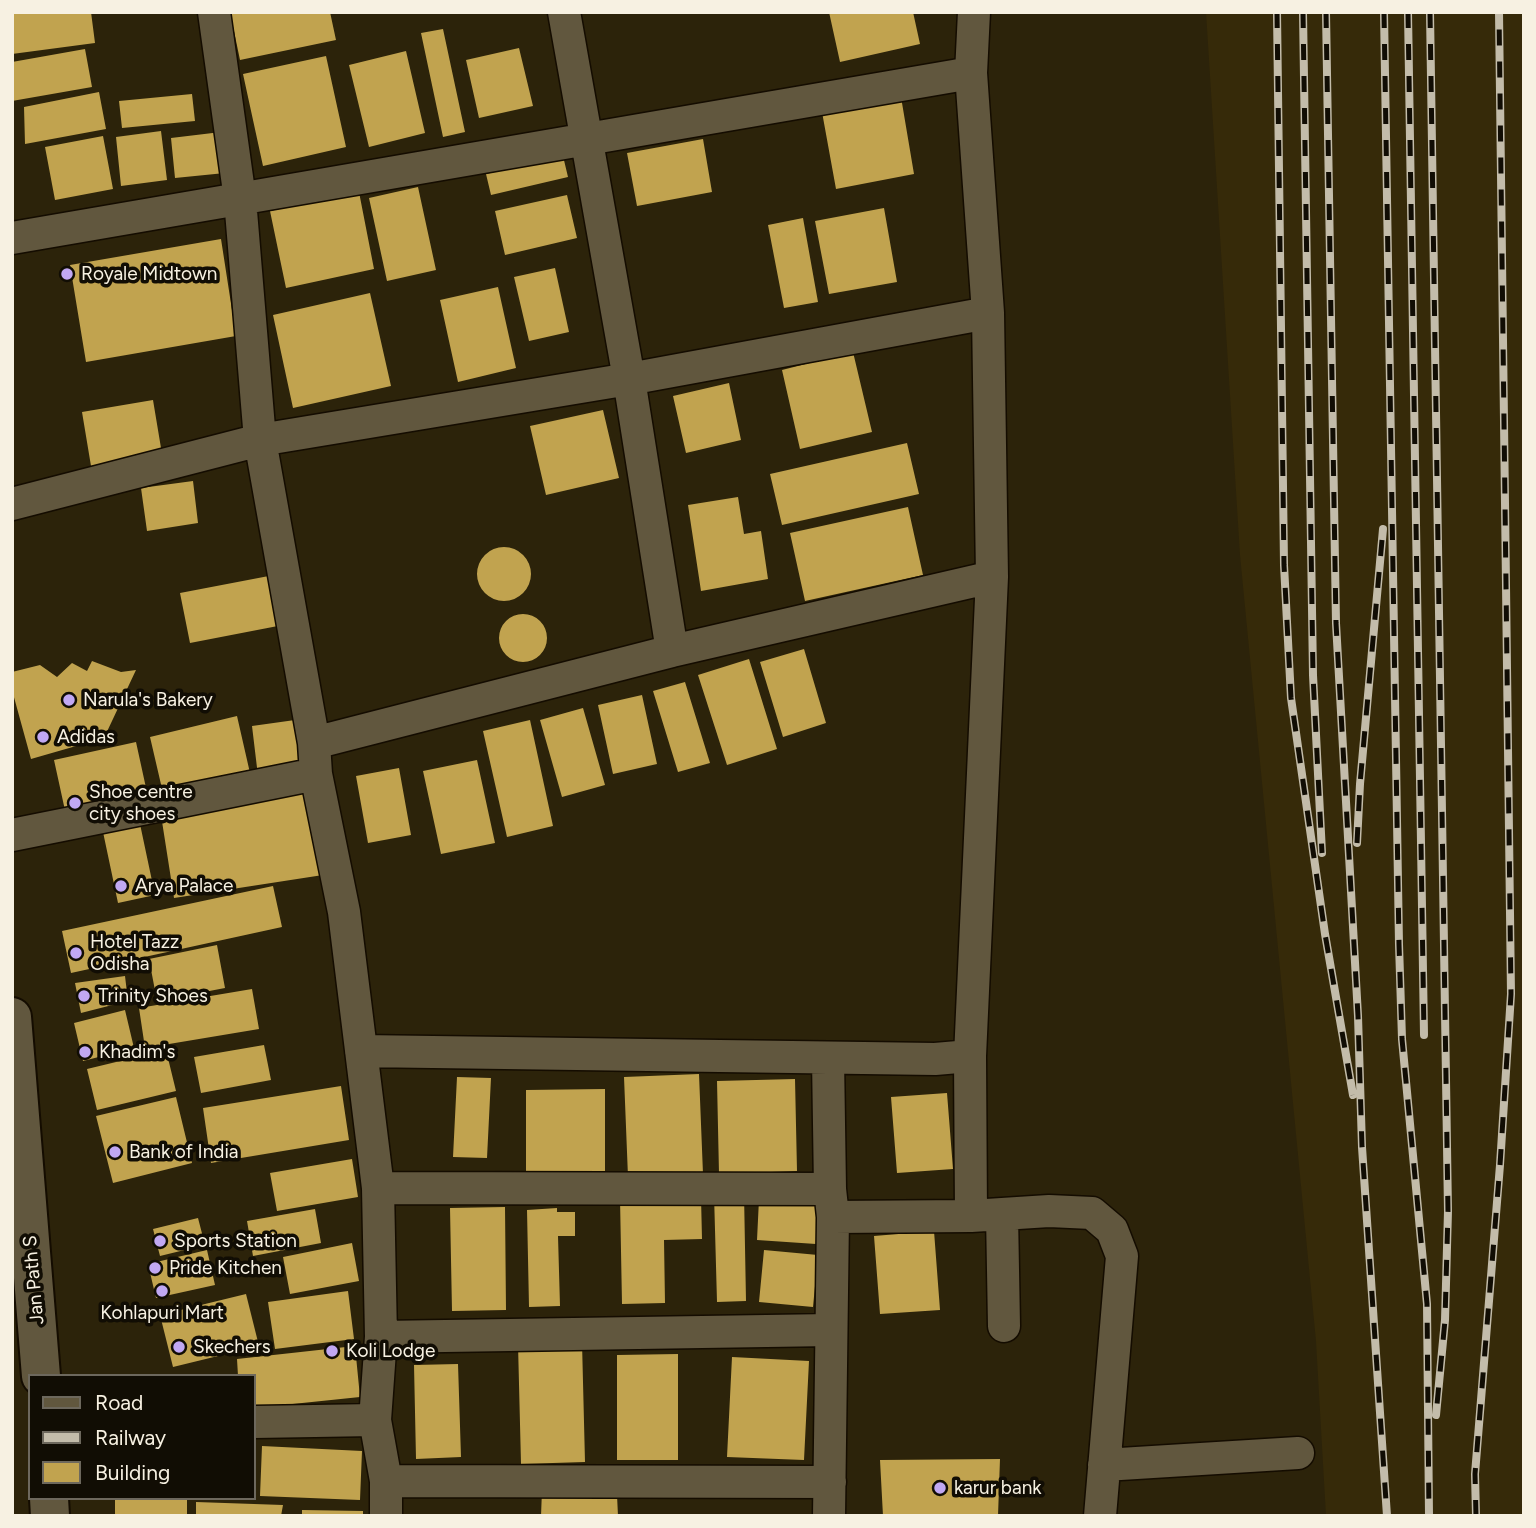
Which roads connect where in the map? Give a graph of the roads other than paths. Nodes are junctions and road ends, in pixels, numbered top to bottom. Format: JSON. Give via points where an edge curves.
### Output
{"nodes":[{"id":1,"x":214,"y":12,"type":"edge"},
{"id":2,"x":564,"y":12,"type":"edge"},
{"id":3,"x":974,"y":12,"type":"edge"},
{"id":4,"x":971,"y":74,"type":"junction"},
{"id":5,"x":588,"y":141,"type":"junction"},
{"id":6,"x":240,"y":199,"type":"junction"},
{"id":7,"x":12,"y":238,"type":"edge"},
{"id":8,"x":988,"y":313,"type":"junction"},
{"id":9,"x":629,"y":379,"type":"junction"},
{"id":10,"x":260,"y":440,"type":"junction"},
{"id":11,"x":12,"y":504,"type":"edge"},
{"id":12,"x":992,"y":577,"type":"junction"},
{"id":13,"x":673,"y":651,"type":"junction"},
{"id":14,"x":314,"y":743,"type":"junction"},
{"id":15,"x":316,"y":774,"type":"junction"},
{"id":16,"x":12,"y":835,"type":"edge"},
{"id":17,"x":12,"y":1017,"type":"edge"},
{"id":18,"x":361,"y":1051,"type":"junction"},
{"id":19,"x":970,"y":1056,"type":"junction"},
{"id":20,"x":828,"y":1058,"type":"junction"},
{"id":21,"x":377,"y":1188,"type":"junction"},
{"id":22,"x":831,"y":1203,"type":"junction"},
{"id":23,"x":986,"y":1215,"type":"junction"},
{"id":24,"x":1004,"y":1326,"type":"dead end"},
{"id":25,"x":831,"y":1330,"type":"junction"},
{"id":26,"x":381,"y":1337,"type":"junction"},
{"id":27,"x":41,"y":1374,"type":"edge"},
{"id":28,"x":376,"y":1420,"type":"junction"},
{"id":29,"x":256,"y":1422,"type":"edge"},
{"id":30,"x":1298,"y":1453,"type":"dead end"},
{"id":31,"x":1104,"y":1465,"type":"junction"},
{"id":32,"x":386,"y":1481,"type":"junction"},
{"id":33,"x":830,"y":1482,"type":"junction"},
{"id":34,"x":386,"y":1516,"type":"edge"},
{"id":35,"x":829,"y":1516,"type":"edge"},
{"id":36,"x":1100,"y":1516,"type":"edge"}],
"edges":[{"from":1,"to":6,"type":"street"},
{"from":2,"to":5,"type":"street"},
{"from":3,"to":4,"type":"street"},
{"from":4,"to":5,"type":"street"},
{"from":4,"to":8,"type":"street"},
{"from":5,"to":6,"type":"street"},
{"from":5,"to":9,"type":"street"},
{"from":6,"to":7,"type":"street"},
{"from":6,"to":10,"type":"street"},
{"from":8,"to":9,"type":"street"},
{"from":8,"to":12,"type":"street"},
{"from":9,"to":10,"type":"street"},
{"from":9,"to":13,"type":"street"},
{"from":10,"to":11,"type":"street"},
{"from":10,"to":14,"type":"street"},
{"from":12,"to":13,"type":"street"},
{"from":12,"to":19,"type":"street"},
{"from":13,"to":14,"type":"street"},
{"from":14,"to":15,"type":"street"},
{"from":15,"to":16,"type":"street"},
{"from":15,"to":18,"type":"street","via":[[344,912]]},
{"from":17,"to":27,"type":"main road","name":"Jan Path S"},
{"from":18,"to":20,"type":"street"},
{"from":18,"to":21,"type":"street"},
{"from":19,"to":20,"type":"street"},
{"from":19,"to":23,"type":"street"},
{"from":20,"to":22,"type":"street"},
{"from":21,"to":22,"type":"street"},
{"from":21,"to":26,"type":"street"},
{"from":22,"to":23,"type":"street"},
{"from":22,"to":25,"type":"street"},
{"from":23,"to":24,"type":"street"},
{"from":23,"to":31,"type":"street","via":[[1092,1213],[1112,1230],[1122,1256]]},
{"from":25,"to":26,"type":"street"},
{"from":25,"to":33,"type":"street"},
{"from":26,"to":28,"type":"street"},
{"from":28,"to":29,"type":"street"},
{"from":28,"to":32,"type":"street"},
{"from":30,"to":31,"type":"street"},
{"from":31,"to":36,"type":"street"},
{"from":32,"to":33,"type":"street"},
{"from":32,"to":34,"type":"street"},
{"from":33,"to":35,"type":"street"}]}
